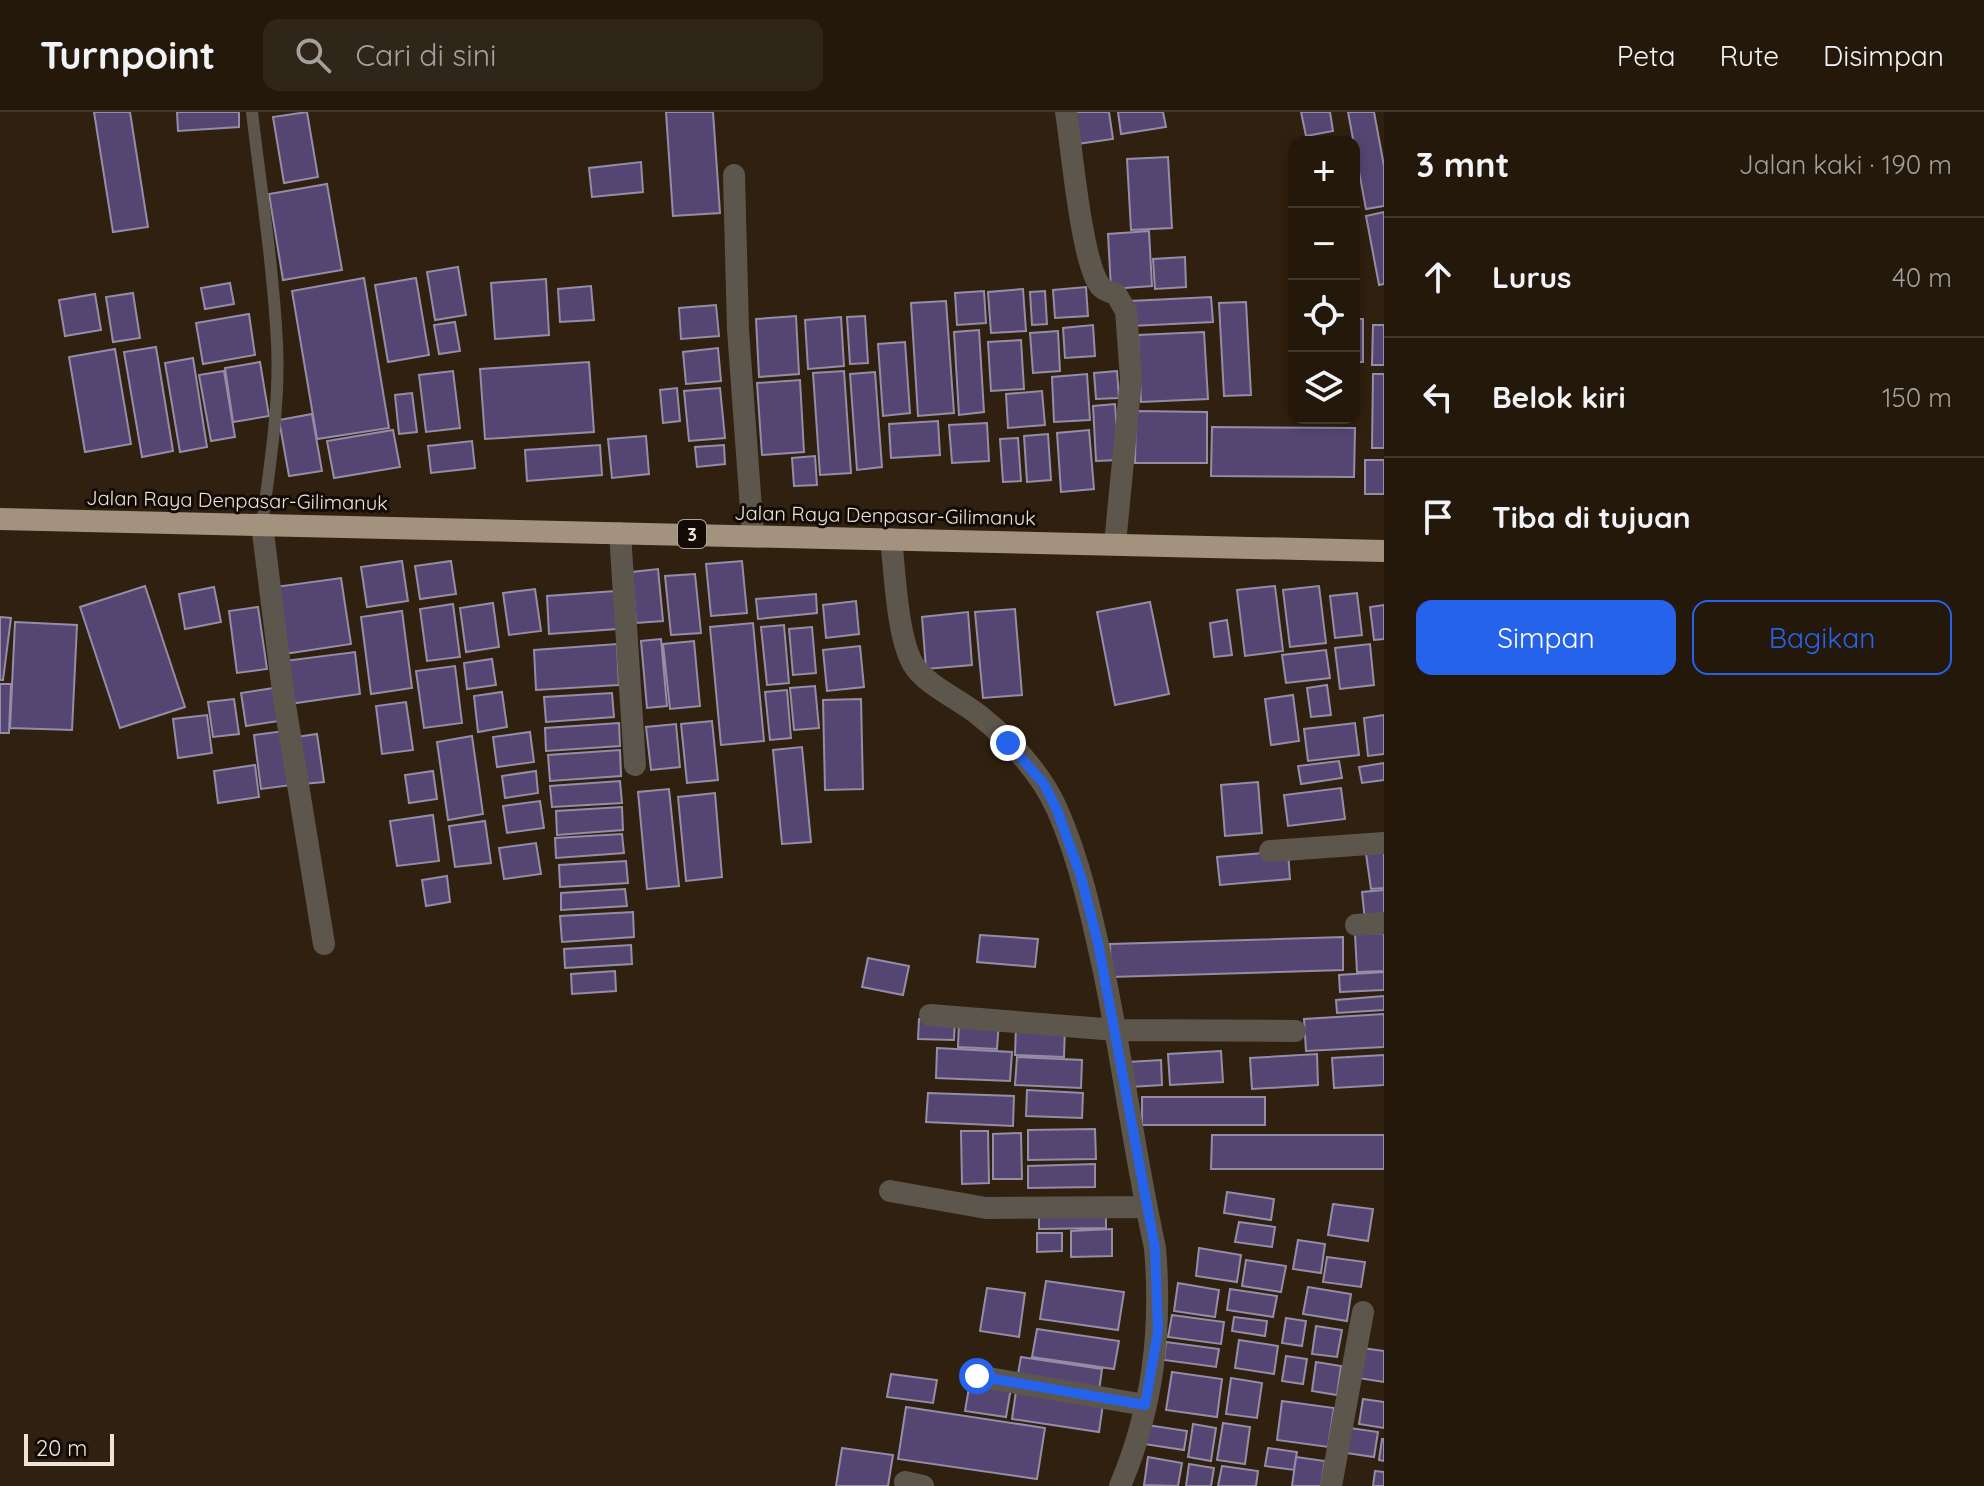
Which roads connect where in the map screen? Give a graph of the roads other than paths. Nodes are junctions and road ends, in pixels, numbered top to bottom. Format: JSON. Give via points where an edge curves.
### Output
{"nodes":[{"id":1,"x":252,"y":112,"type":"edge"},
{"id":2,"x":1066,"y":112,"type":"edge"},
{"id":3,"x":734,"y":175,"type":"dead end"},
{"id":4,"x":0,"y":519,"type":"edge"},
{"id":5,"x":262,"y":525,"type":"junction"},
{"id":6,"x":620,"y":533,"type":"junction"},
{"id":7,"x":753,"y":536,"type":"junction"},
{"id":8,"x":891,"y":539,"type":"junction"},
{"id":9,"x":1115,"y":544,"type":"junction"},
{"id":10,"x":1384,"y":551,"type":"edge"},
{"id":11,"x":635,"y":765,"type":"dead end"},
{"id":12,"x":1384,"y":843,"type":"edge"},
{"id":13,"x":1270,"y":851,"type":"dead end"},
{"id":14,"x":1384,"y":923,"type":"edge"},
{"id":15,"x":1356,"y":925,"type":"dead end"},
{"id":16,"x":324,"y":944,"type":"dead end"},
{"id":17,"x":930,"y":1015,"type":"dead end"},
{"id":18,"x":1116,"y":1030,"type":"junction"},
{"id":19,"x":1295,"y":1031,"type":"dead end"},
{"id":20,"x":890,"y":1191,"type":"dead end"},
{"id":21,"x":1146,"y":1207,"type":"junction"},
{"id":22,"x":1363,"y":1312,"type":"dead end"},
{"id":23,"x":977,"y":1376,"type":"dead end"},
{"id":24,"x":1145,"y":1405,"type":"junction"},
{"id":25,"x":1120,"y":1486,"type":"edge"},
{"id":26,"x":1331,"y":1486,"type":"edge"}],
"edges":[{"from":1,"to":5,"type":"lane","via":[[277,344]]},
{"from":2,"to":9,"type":"street","via":[[1086,247],[1102,290],[1116,294],[1126,311],[1131,379]]},
{"from":3,"to":7,"type":"street","via":[[738,330]]},
{"from":4,"to":5,"type":"highway","name":"Jalan Raya Denpasar-Gilimanuk","number":"3"},
{"from":5,"to":6,"type":"highway","name":"Jalan Raya Denpasar-Gilimanuk","number":"3"},
{"from":5,"to":16,"type":"street"},
{"from":6,"to":7,"type":"highway","name":"Jalan Raya Denpasar-Gilimanuk","number":"3"},
{"from":6,"to":11,"type":"street"},
{"from":7,"to":8,"type":"highway","name":"Jalan Raya Denpasar-Gilimanuk","number":"3"},
{"from":8,"to":9,"type":"highway","name":"Jalan Raya Denpasar-Gilimanuk","number":"3"},
{"from":8,"to":18,"type":"street","via":[[905,645],[913,665],[980,715],[1028,763],[1057,810],[1081,877]]},
{"from":9,"to":10,"type":"highway","name":"Jalan Raya Denpasar-Gilimanuk","number":"3"},
{"from":12,"to":13,"type":"street"},
{"from":14,"to":15,"type":"street"},
{"from":17,"to":18,"type":"street"},
{"from":18,"to":19,"type":"street"},
{"from":18,"to":21,"type":"street"},
{"from":20,"to":21,"type":"street","via":[[986,1208]]},
{"from":21,"to":24,"type":"street","via":[[1155,1248],[1159,1317]]},
{"from":22,"to":26,"type":"street"},
{"from":23,"to":24,"type":"street"},
{"from":24,"to":25,"type":"street","via":[[1136,1448]]}]}
